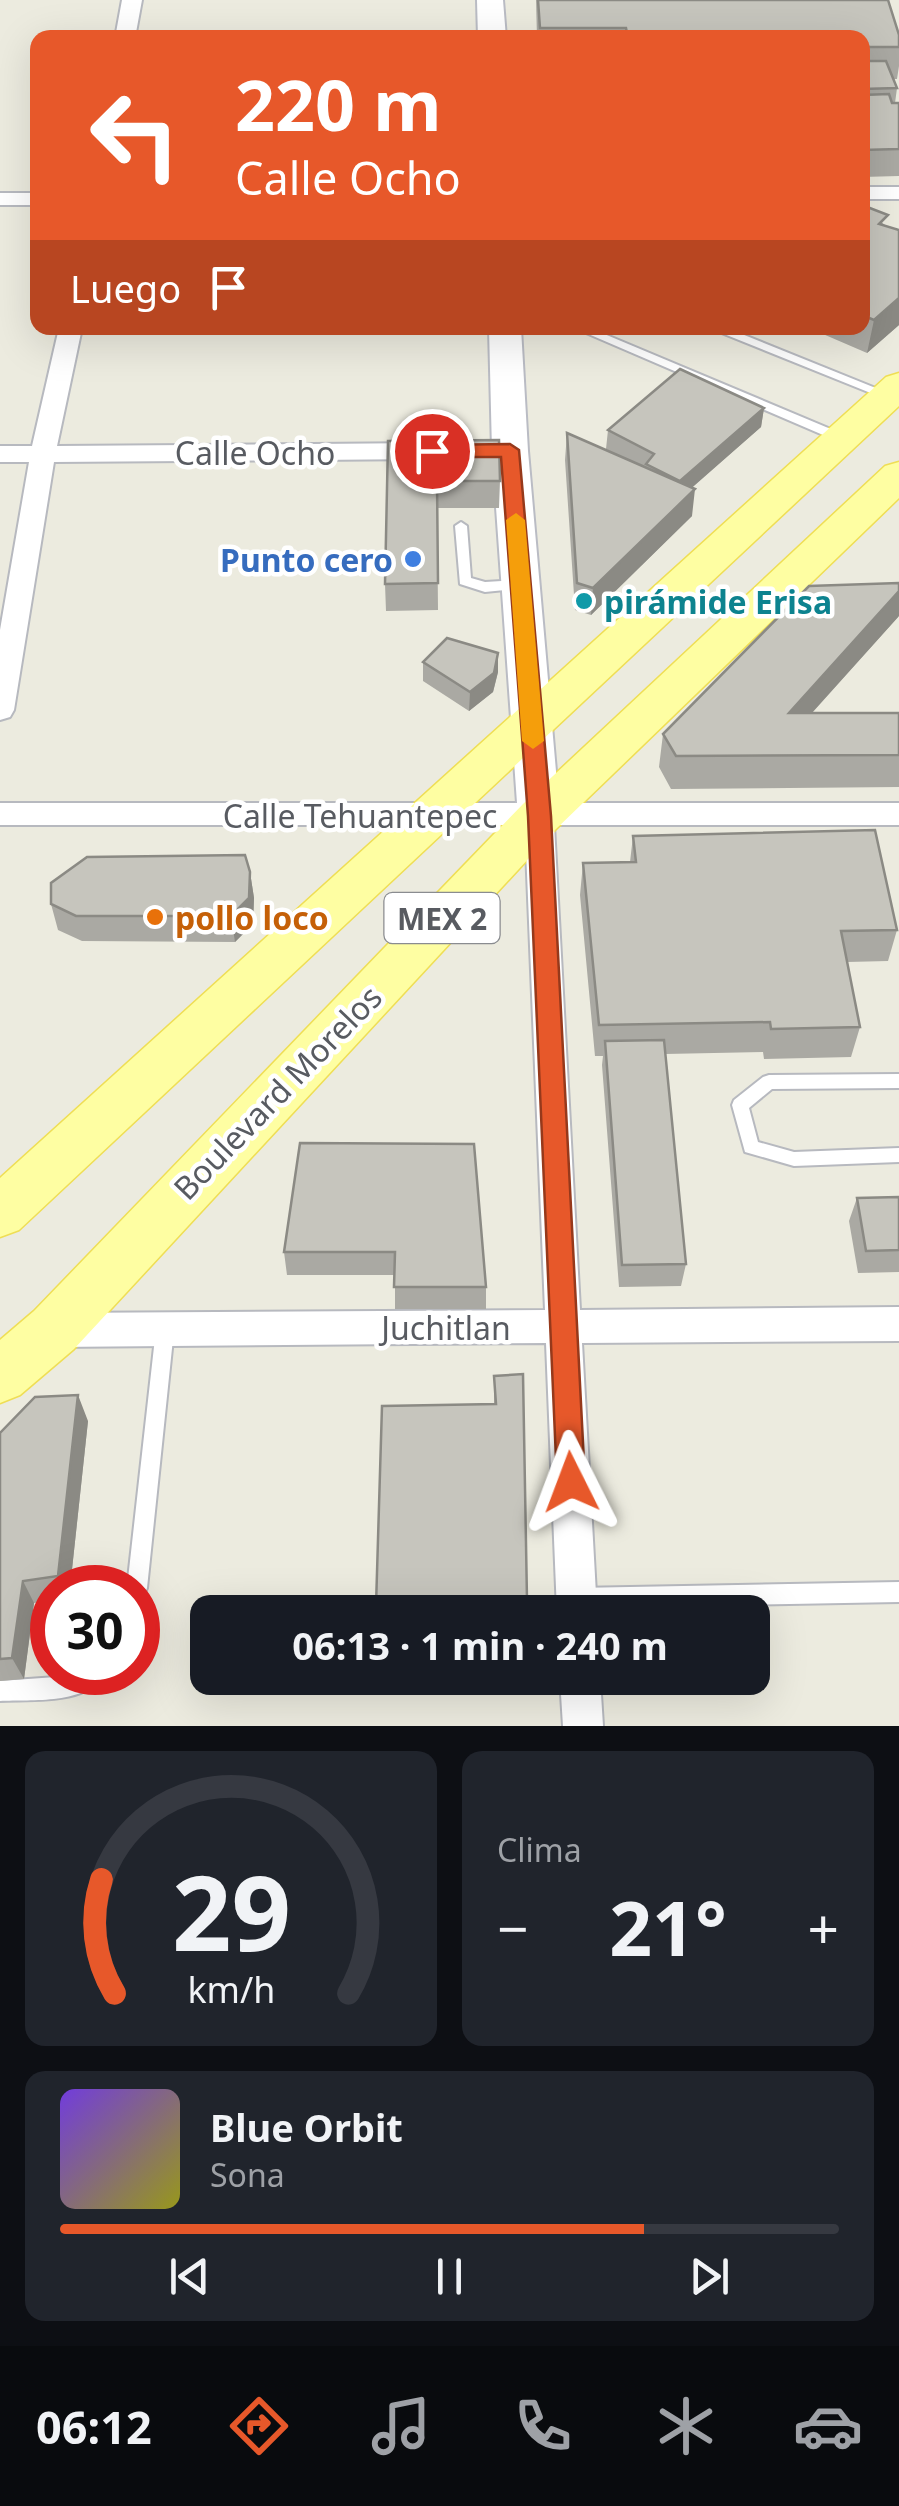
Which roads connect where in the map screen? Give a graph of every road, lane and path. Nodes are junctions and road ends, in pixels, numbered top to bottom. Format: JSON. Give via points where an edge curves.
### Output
{"nodes":[{"id":1,"x":132,"y":0,"type":"edge"},
{"id":2,"x":490,"y":0,"type":"edge"},
{"id":3,"x":126,"y":30,"type":"edge"},
{"id":4,"x":492,"y":30,"type":"edge"},
{"id":5,"x":899,"y":192,"type":"edge"},
{"id":6,"x":870,"y":193,"type":"edge"},
{"id":7,"x":0,"y":199,"type":"edge"},
{"id":8,"x":30,"y":199,"type":"edge"},
{"id":9,"x":68,"y":335,"type":"edge"},
{"id":10,"x":505,"y":335,"type":"edge"},
{"id":11,"x":599,"y":335,"type":"edge"},
{"id":12,"x":738,"y":335,"type":"edge"},
{"id":13,"x":893,"y":390,"type":"edge"},
{"id":14,"x":841,"y":438,"type":"junction"},
{"id":15,"x":452,"y":451,"type":"edge"},
{"id":16,"x":0,"y":454,"type":"edge"},
{"id":17,"x":43,"y":454,"type":"junction"},
{"id":18,"x":899,"y":475,"type":"edge"},
{"id":19,"x":461,"y":526,"type":"dead end"},
{"id":20,"x":521,"y":585,"type":"junction"},
{"id":21,"x":0,"y":710,"type":"edge"},
{"id":22,"x":531,"y":722,"type":"junction"},
{"id":23,"x":0,"y":814,"type":"edge"},
{"id":24,"x":429,"y":814,"type":"junction"},
{"id":25,"x":899,"y":814,"type":"edge"},
{"id":26,"x":540,"y":816,"type":"junction"},
{"id":27,"x":899,"y":1081,"type":"edge"},
{"id":28,"x":899,"y":1155,"type":"edge"},
{"id":29,"x":0,"y":1213,"type":"edge"},
{"id":30,"x":899,"y":1324,"type":"edge"},
{"id":31,"x":564,"y":1326,"type":"junction"},
{"id":32,"x":165,"y":1329,"type":"junction"},
{"id":33,"x":54,"y":1330,"type":"junction"},
{"id":34,"x":0,"y":1376,"type":"edge"},
{"id":35,"x":139,"y":1565,"type":"edge"},
{"id":36,"x":899,"y":1592,"type":"edge"},
{"id":37,"x":577,"y":1595,"type":"edge"},
{"id":38,"x":770,"y":1597,"type":"edge"},
{"id":39,"x":30,"y":1690,"type":"edge"},
{"id":40,"x":0,"y":1692,"type":"edge"},
{"id":41,"x":581,"y":1695,"type":"edge"},
{"id":42,"x":582,"y":1726,"type":"edge"}],
"edges":[{"from":1,"to":3,"type":"street"},
{"from":2,"to":4,"type":"street"},
{"from":5,"to":6,"type":"street"},
{"from":7,"to":8,"type":"street"},
{"from":9,"to":17,"type":"street"},
{"from":10,"to":20,"type":"street","via":[[500,451]]},
{"from":11,"to":14,"type":"lane"},
{"from":12,"to":13,"type":"lane"},
{"from":13,"to":14,"type":"main road","number":"MEX 2"},
{"from":14,"to":22,"type":"main road","number":"MEX 2"},
{"from":15,"to":17,"type":"street","name":"Calle Ocho"},
{"from":16,"to":17,"type":"street","name":"Calle Ocho"},
{"from":17,"to":21,"type":"street"},
{"from":18,"to":26,"type":"main road","name":"Boulevard Morelos","number":"MEX 2"},
{"from":19,"to":20,"type":"lane","via":[[465,581]]},
{"from":20,"to":22,"type":"street"},
{"from":22,"to":24,"type":"main road","number":"MEX 2"},
{"from":22,"to":26,"type":"street"},
{"from":23,"to":24,"type":"street","name":"Calle Tehuantepec"},
{"from":24,"to":26,"type":"street","name":"Calle Tehuantepec"},
{"from":24,"to":29,"type":"main road","number":"MEX 2"},
{"from":25,"to":26,"type":"street","name":"Calle Tehuantepec"},
{"from":26,"to":31,"type":"street"},
{"from":26,"to":33,"type":"main road","name":"Boulevard Morelos","number":"MEX 2"},
{"from":27,"to":28,"type":"lane","via":[[770,1082],[740,1105],[752,1148],[794,1159]]},
{"from":30,"to":31,"type":"street","name":"Juchitlan"},
{"from":31,"to":32,"type":"street","name":"Juchitlan"},
{"from":31,"to":37,"type":"street"},
{"from":32,"to":33,"type":"street","name":"Juchitlan"},
{"from":32,"to":35,"type":"lane"},
{"from":33,"to":34,"type":"main road","name":"Boulevard Morelos","number":"MEX 2"},
{"from":36,"to":38,"type":"lane"},
{"from":39,"to":40,"type":"lane"},
{"from":41,"to":42,"type":"street"}]}
